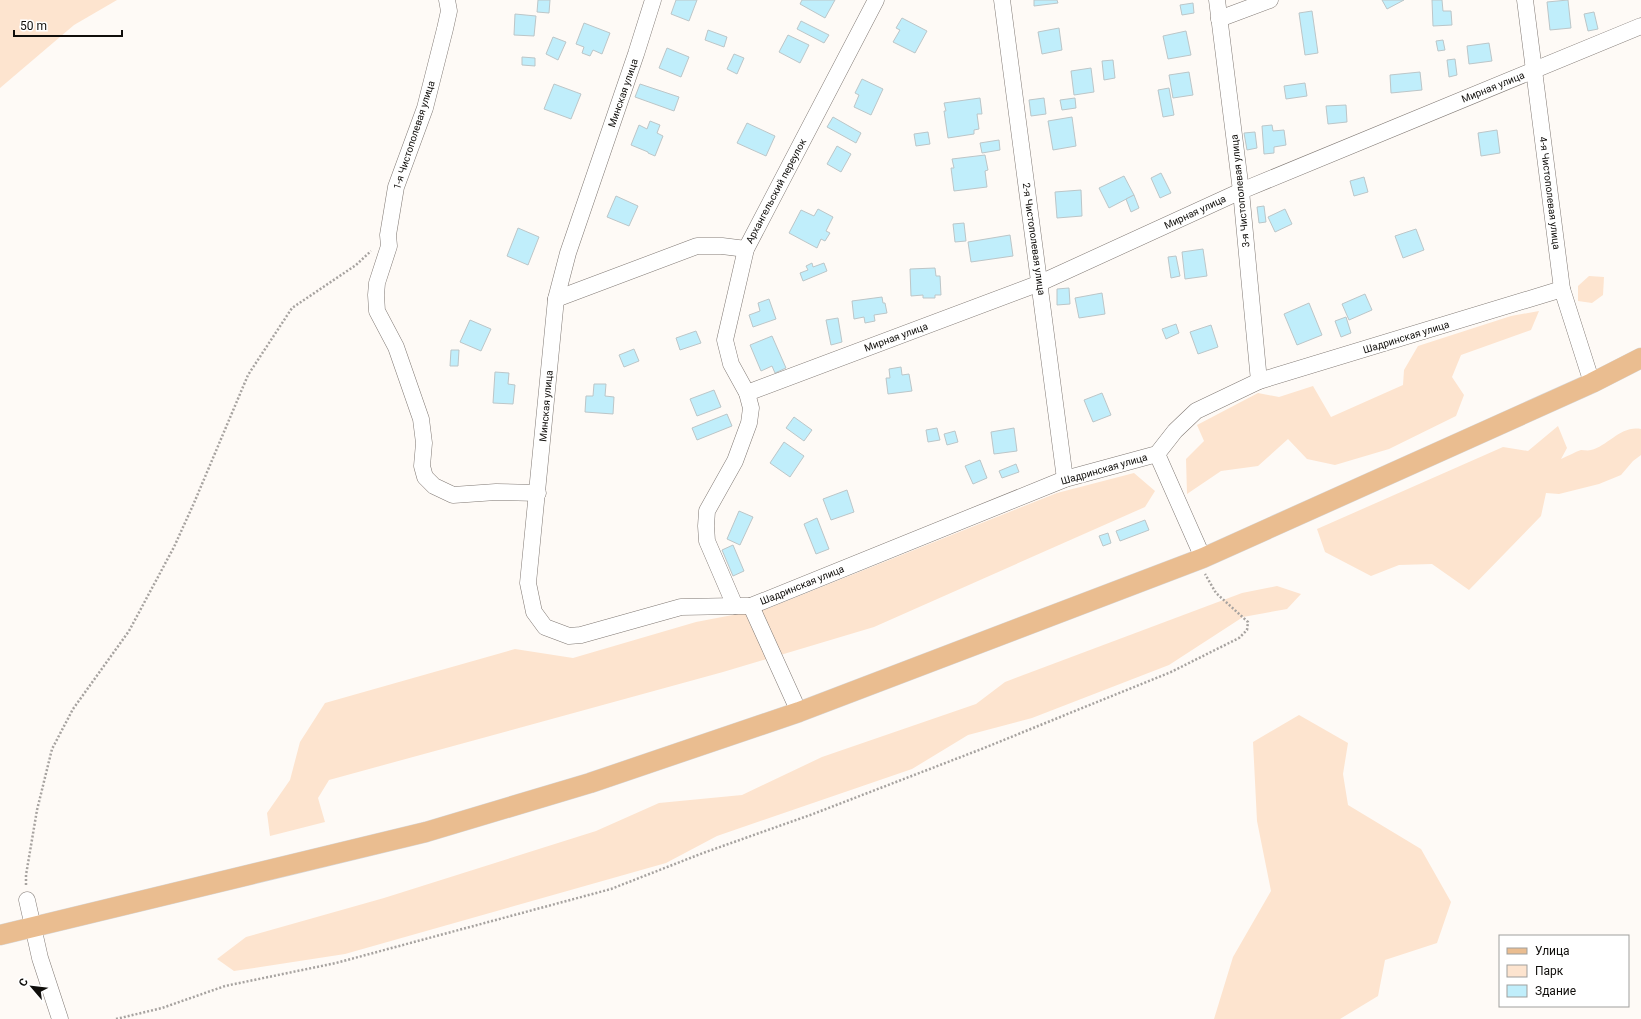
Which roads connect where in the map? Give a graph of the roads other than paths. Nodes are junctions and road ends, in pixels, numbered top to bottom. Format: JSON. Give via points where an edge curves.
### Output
{"nodes":[{"id":1,"x":447,"y":0,"type":"edge"},
{"id":2,"x":653,"y":0,"type":"edge"},
{"id":3,"x":876,"y":0,"type":"edge"},
{"id":4,"x":1002,"y":0,"type":"edge"},
{"id":5,"x":1217,"y":0,"type":"edge"},
{"id":6,"x":1270,"y":0,"type":"edge"},
{"id":7,"x":1524,"y":0,"type":"edge"},
{"id":8,"x":1219,"y":19,"type":"junction"},
{"id":9,"x":1641,"y":26,"type":"edge"},
{"id":10,"x":1535,"y":70,"type":"junction"},
{"id":11,"x":1241,"y":191,"type":"junction"},
{"id":12,"x":746,"y":249,"type":"junction"},
{"id":13,"x":1040,"y":283,"type":"junction"},
{"id":14,"x":1562,"y":289,"type":"junction"},
{"id":15,"x":556,"y":299,"type":"junction"},
{"id":16,"x":1641,"y":358,"type":"edge"},
{"id":17,"x":1259,"y":382,"type":"junction"},
{"id":18,"x":1592,"y":383,"type":"junction"},
{"id":19,"x":747,"y":393,"type":"junction"},
{"id":20,"x":1157,"y":454,"type":"junction"},
{"id":21,"x":1065,"y":479,"type":"junction"},
{"id":22,"x":538,"y":493,"type":"junction"},
{"id":23,"x":1203,"y":558,"type":"junction"},
{"id":24,"x":735,"y":606,"type":"junction"},
{"id":25,"x":751,"y":606,"type":"junction"},
{"id":26,"x":799,"y":712,"type":"junction"},
{"id":27,"x":27,"y":900,"type":"road end"},
{"id":28,"x":33,"y":927,"type":"junction"},
{"id":29,"x":0,"y":934,"type":"edge"},
{"id":30,"x":60,"y":1019,"type":"edge"}],
"edges":[{"from":1,"to":22,"type":"street","name":"1-я Чистополевая улица","via":[[449,11],[431,87],[396,188],[388,235],[389,246],[377,283],[377,310],[396,347],[421,420],[424,443],[422,466],[425,476],[434,486],[453,495]]},
{"from":2,"to":15,"type":"street","name":"Минская улица","via":[[568,253]]},
{"from":3,"to":12,"type":"street","name":"Архангельский переулок"},
{"from":4,"to":13,"type":"street","name":"2-я Чистополевая улица"},
{"from":5,"to":8,"type":"street","name":"3-я Чистополевая улица"},
{"from":6,"to":8,"type":"street"},
{"from":7,"to":10,"type":"street","name":"4-я Чистополевая улица"},
{"from":8,"to":11,"type":"street","name":"3-я Чистополевая улица"},
{"from":9,"to":10,"type":"street","name":"Мирная улица"},
{"from":10,"to":11,"type":"street","name":"Мирная улица"},
{"from":10,"to":14,"type":"street","name":"4-я Чистополевая улица"},
{"from":11,"to":13,"type":"street","name":"Мирная улица"},
{"from":11,"to":17,"type":"street","name":"3-я Чистополевая улица"},
{"from":12,"to":15,"type":"street","via":[[697,246]]},
{"from":12,"to":19,"type":"street","name":"Архангельский переулок","via":[[725,340],[731,364]]},
{"from":13,"to":19,"type":"street","name":"Мирная улица"},
{"from":13,"to":21,"type":"street","name":"2-я Чистополевая улица"},
{"from":14,"to":17,"type":"street","name":"Шадринская улица"},
{"from":14,"to":18,"type":"street","name":"4-я Чистополевая улица"},
{"from":15,"to":22,"type":"street","name":"Минская улица"},
{"from":16,"to":18,"type":"main road"},
{"from":17,"to":20,"type":"street","name":"Шадринская улица","via":[[1196,411],[1175,431]]},
{"from":18,"to":23,"type":"main road"},
{"from":19,"to":24,"type":"street","name":"Архангельский переулок","via":[[751,408],[749,423],[735,461],[707,511],[706,526],[707,541]]},
{"from":20,"to":21,"type":"street","name":"Шадринская улица"},
{"from":20,"to":23,"type":"street"},
{"from":21,"to":25,"type":"street","name":"Шадринская улица"},
{"from":22,"to":24,"type":"street","name":"Минская улица","via":[[528,583],[534,612],[545,627],[575,636],[681,608]]},
{"from":23,"to":26,"type":"main road"},
{"from":24,"to":25,"type":"street","name":"Минская улица"},
{"from":25,"to":26,"type":"street"},
{"from":26,"to":28,"type":"main road","via":[[590,783],[426,832]]},
{"from":27,"to":28,"type":"street"},
{"from":28,"to":29,"type":"main road"},
{"from":28,"to":30,"type":"street","via":[[40,958]]}]}
